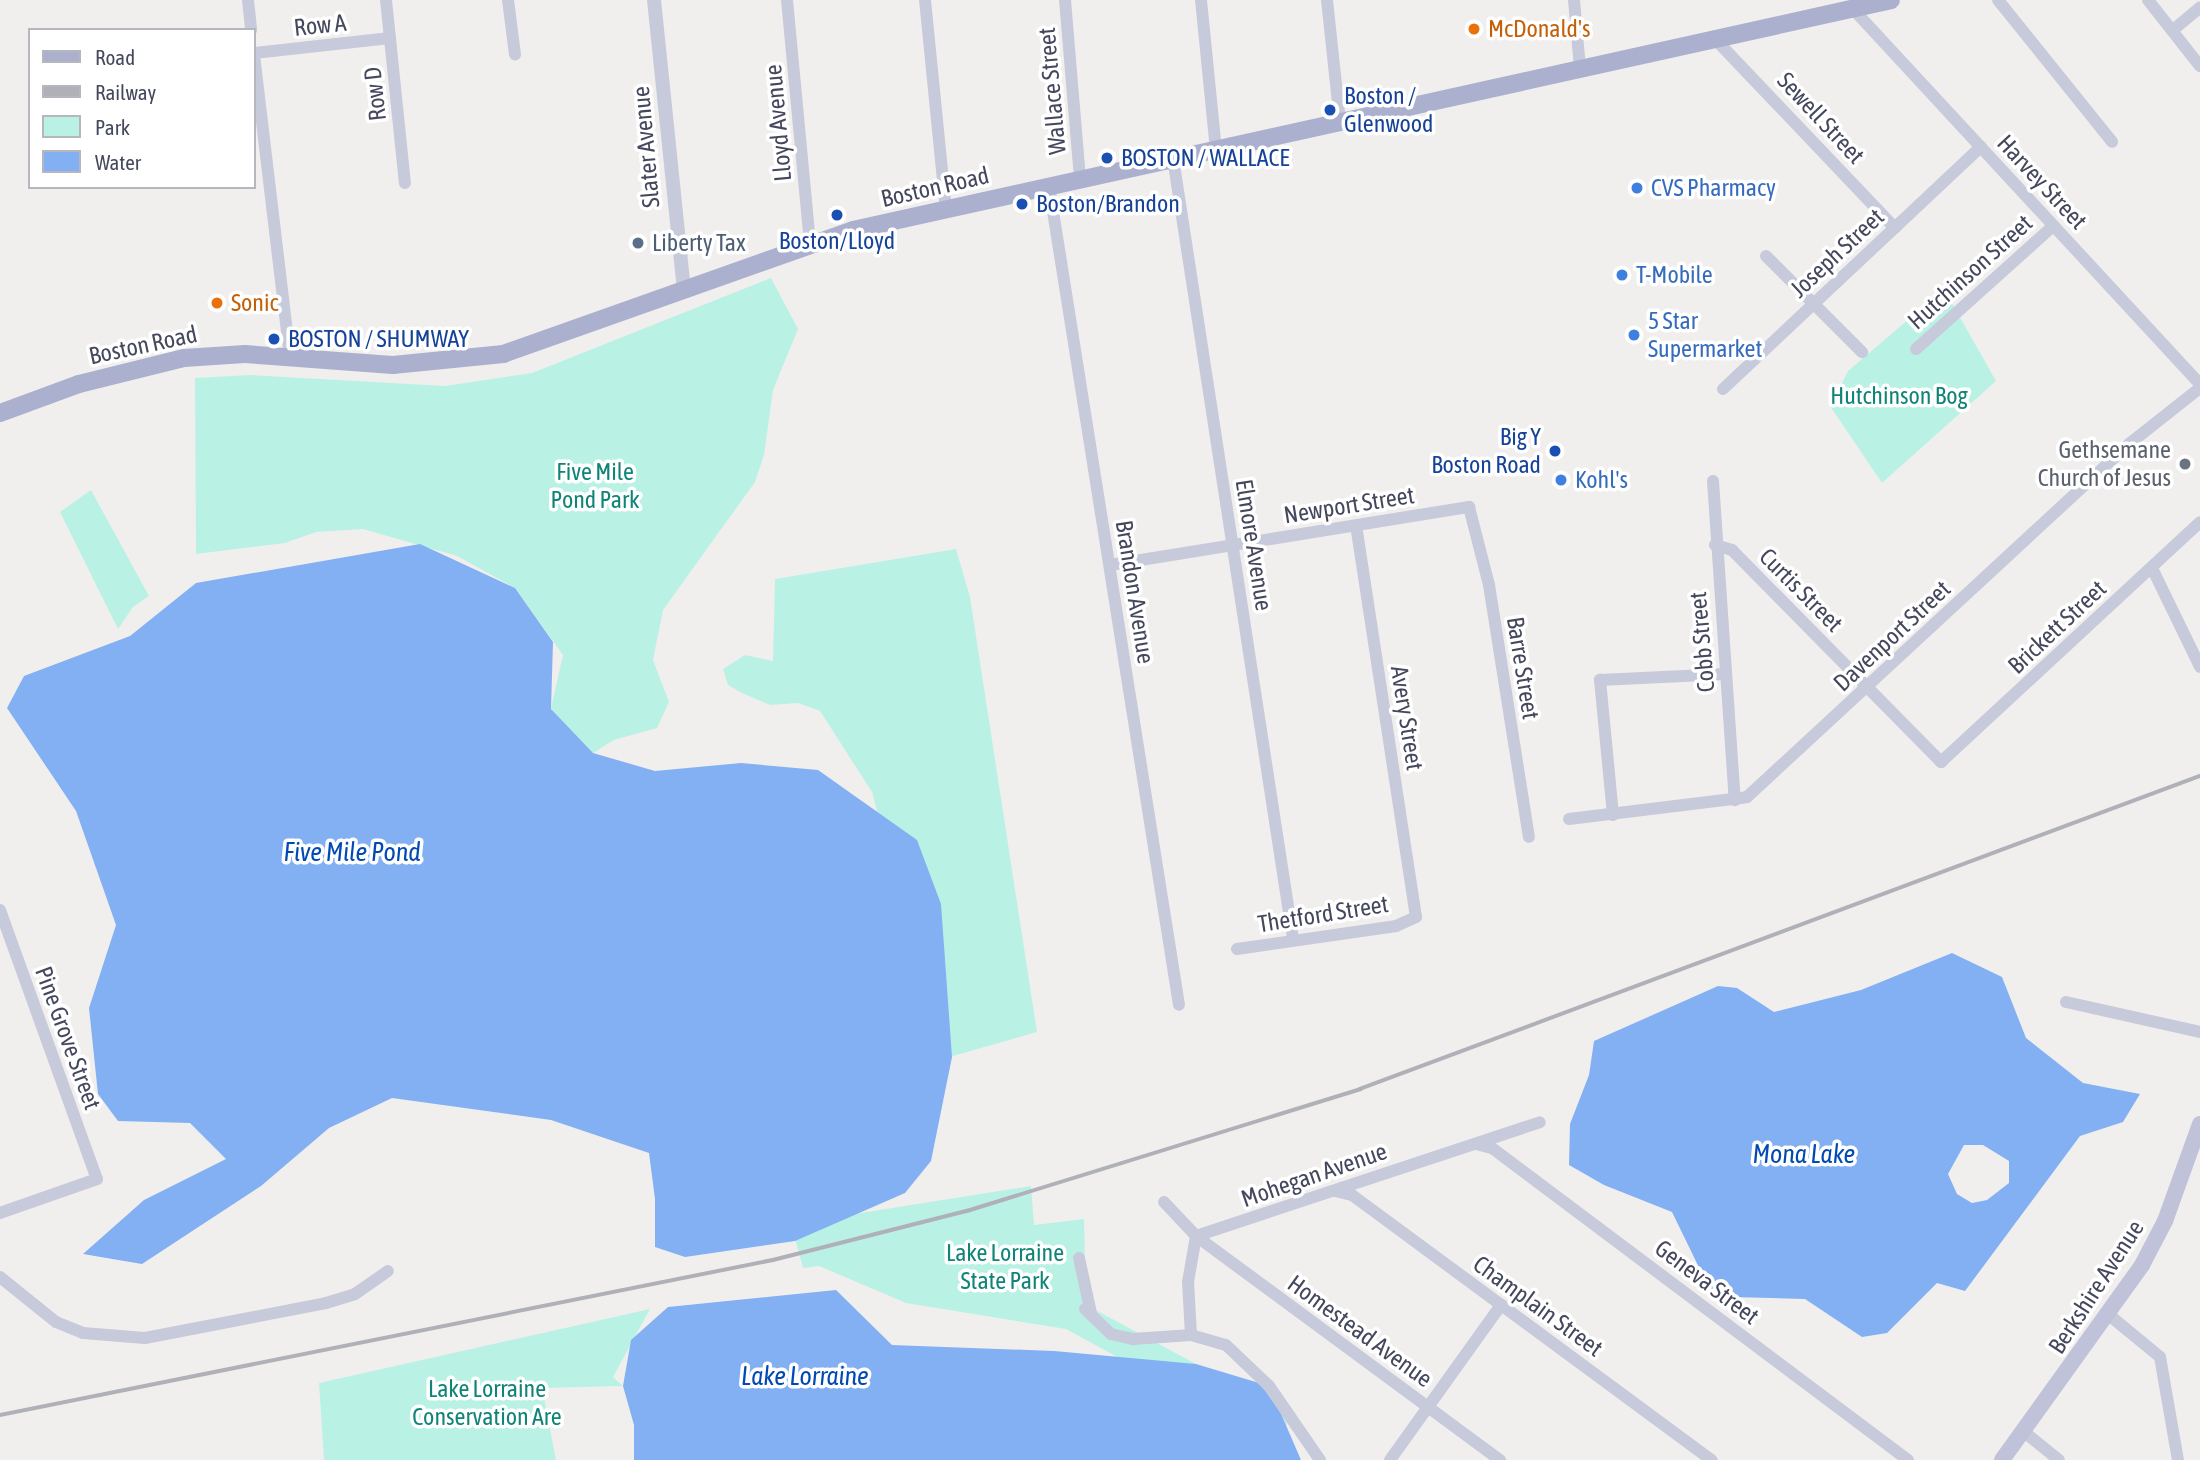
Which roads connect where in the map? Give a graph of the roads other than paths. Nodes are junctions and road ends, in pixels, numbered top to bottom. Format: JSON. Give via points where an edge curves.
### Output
{"nodes":[{"id":1,"x":248,"y":0,"type":"edge"},
{"id":2,"x":386,"y":0,"type":"edge"},
{"id":3,"x":508,"y":0,"type":"edge"},
{"id":4,"x":654,"y":0,"type":"edge"},
{"id":5,"x":787,"y":0,"type":"edge"},
{"id":6,"x":925,"y":0,"type":"edge"},
{"id":7,"x":1065,"y":0,"type":"edge"},
{"id":8,"x":1200,"y":0,"type":"edge"},
{"id":9,"x":1327,"y":0,"type":"edge"},
{"id":10,"x":1574,"y":0,"type":"edge"},
{"id":11,"x":1891,"y":0,"type":"edge"},
{"id":12,"x":1998,"y":0,"type":"edge"},
{"id":13,"x":2148,"y":0,"type":"edge"},
{"id":14,"x":2200,"y":6,"type":"edge"},
{"id":15,"x":1853,"y":9,"type":"junction"},
{"id":16,"x":251,"y":28,"type":"edge"},
{"id":17,"x":2173,"y":30,"type":"junction"},
{"id":18,"x":390,"y":38,"type":"junction"},
{"id":19,"x":1715,"y":39,"type":"junction"},
{"id":20,"x":256,"y":54,"type":"edge"},
{"id":21,"x":514,"y":55,"type":"dead end"},
{"id":22,"x":2200,"y":66,"type":"edge"},
{"id":23,"x":1580,"y":68,"type":"junction"},
{"id":24,"x":256,"y":71,"type":"edge"},
{"id":25,"x":1340,"y":121,"type":"junction"},
{"id":26,"x":2112,"y":142,"type":"dead end"},
{"id":27,"x":1981,"y":148,"type":"junction"},
{"id":28,"x":1216,"y":149,"type":"junction"},
{"id":29,"x":1173,"y":158,"type":"junction"},
{"id":30,"x":1080,"y":179,"type":"junction"},
{"id":31,"x":405,"y":183,"type":"dead end"},
{"id":32,"x":1049,"y":186,"type":"junction"},
{"id":33,"x":946,"y":209,"type":"junction"},
{"id":34,"x":2053,"y":226,"type":"junction"},
{"id":35,"x":1895,"y":228,"type":"junction"},
{"id":36,"x":810,"y":243,"type":"junction"},
{"id":37,"x":1766,"y":256,"type":"dead end"},
{"id":38,"x":684,"y":289,"type":"junction"},
{"id":39,"x":1816,"y":301,"type":"junction"},
{"id":40,"x":1916,"y":349,"type":"dead end"},
{"id":41,"x":1862,"y":352,"type":"dead end"},
{"id":42,"x":290,"y":357,"type":"junction"},
{"id":43,"x":2200,"y":386,"type":"edge"},
{"id":44,"x":1723,"y":389,"type":"dead end"},
{"id":45,"x":0,"y":414,"type":"edge"},
{"id":46,"x":1713,"y":481,"type":"dead end"},
{"id":47,"x":1469,"y":507,"type":"joint"},
{"id":48,"x":2200,"y":522,"type":"edge"},
{"id":49,"x":1356,"y":526,"type":"junction"},
{"id":50,"x":1232,"y":544,"type":"junction"},
{"id":51,"x":1715,"y":545,"type":"junction"},
{"id":52,"x":1110,"y":565,"type":"junction"},
{"id":53,"x":2152,"y":568,"type":"junction"},
{"id":54,"x":2200,"y":667,"type":"edge"},
{"id":55,"x":1726,"y":674,"type":"junction"},
{"id":56,"x":1867,"y":688,"type":"junction"},
{"id":57,"x":1941,"y":762,"type":"joint"},
{"id":58,"x":1735,"y":800,"type":"junction"},
{"id":59,"x":1613,"y":815,"type":"junction"},
{"id":60,"x":1569,"y":819,"type":"dead end"},
{"id":61,"x":1529,"y":837,"type":"dead end"},
{"id":62,"x":0,"y":911,"type":"edge"},
{"id":63,"x":1416,"y":917,"type":"joint"},
{"id":64,"x":1293,"y":939,"type":"junction"},
{"id":65,"x":1237,"y":950,"type":"dead end"},
{"id":66,"x":2066,"y":1002,"type":"dead end"},
{"id":67,"x":1179,"y":1005,"type":"dead end"},
{"id":68,"x":2200,"y":1032,"type":"edge"},
{"id":69,"x":1540,"y":1122,"type":"dead end"},
{"id":70,"x":2200,"y":1124,"type":"edge"},
{"id":71,"x":1476,"y":1144,"type":"junction"},
{"id":72,"x":1335,"y":1191,"type":"junction"},
{"id":73,"x":1164,"y":1202,"type":"dead end"},
{"id":74,"x":0,"y":1213,"type":"edge"},
{"id":75,"x":1196,"y":1236,"type":"junction"},
{"id":76,"x":1079,"y":1258,"type":"dead end"},
{"id":77,"x":388,"y":1270,"type":"dead end"},
{"id":78,"x":0,"y":1277,"type":"edge"},
{"id":79,"x":1500,"y":1305,"type":"junction"},
{"id":80,"x":2109,"y":1315,"type":"junction"},
{"id":81,"x":1191,"y":1335,"type":"junction"},
{"id":82,"x":1427,"y":1407,"type":"junction"},
{"id":83,"x":2023,"y":1431,"type":"junction"},
{"id":84,"x":1320,"y":1460,"type":"edge"},
{"id":85,"x":1390,"y":1460,"type":"edge"},
{"id":86,"x":1500,"y":1460,"type":"edge"},
{"id":87,"x":1712,"y":1460,"type":"edge"},
{"id":88,"x":1909,"y":1460,"type":"edge"},
{"id":89,"x":2002,"y":1460,"type":"edge"},
{"id":90,"x":2059,"y":1460,"type":"edge"},
{"id":91,"x":2178,"y":1460,"type":"edge"}],
"edges":[{"from":1,"to":16,"type":"street"},
{"from":2,"to":18,"type":"street","name":"Row D"},
{"from":3,"to":21,"type":"street"},
{"from":4,"to":38,"type":"street","name":"Slater Avenue"},
{"from":5,"to":36,"type":"street","name":"Lloyd Avenue"},
{"from":6,"to":33,"type":"street"},
{"from":7,"to":30,"type":"street","name":"Wallace Street"},
{"from":8,"to":28,"type":"street"},
{"from":9,"to":25,"type":"street"},
{"from":10,"to":23,"type":"street"},
{"from":11,"to":15,"type":"main road","name":"Boston Road"},
{"from":12,"to":26,"type":"street"},
{"from":13,"to":17,"type":"street"},
{"from":14,"to":17,"type":"street"},
{"from":15,"to":19,"type":"main road","name":"Boston Road"},
{"from":15,"to":27,"type":"street","name":"Harvey Street"},
{"from":17,"to":22,"type":"street"},
{"from":18,"to":20,"type":"street","name":"Row A"},
{"from":18,"to":31,"type":"street","name":"Row D"},
{"from":19,"to":23,"type":"main road","name":"Boston Road"},
{"from":19,"to":35,"type":"street","name":"Sewell Street"},
{"from":23,"to":25,"type":"main road","name":"Boston Road"},
{"from":24,"to":42,"type":"street"},
{"from":25,"to":28,"type":"main road","name":"Boston Road"},
{"from":27,"to":34,"type":"street","name":"Harvey Street"},
{"from":27,"to":35,"type":"street","name":"Joseph Street"},
{"from":28,"to":29,"type":"main road","name":"Boston Road"},
{"from":29,"to":30,"type":"main road","name":"Boston Road"},
{"from":29,"to":50,"type":"street","name":"Elmore Avenue"},
{"from":30,"to":32,"type":"main road","name":"Boston Road"},
{"from":32,"to":33,"type":"main road","name":"Boston Road"},
{"from":32,"to":52,"type":"street","name":"Brandon Avenue"},
{"from":33,"to":36,"type":"main road","name":"Boston Road"},
{"from":34,"to":40,"type":"street","name":"Hutchinson Street"},
{"from":34,"to":43,"type":"street","name":"Harvey Street"},
{"from":35,"to":39,"type":"street","name":"Joseph Street"},
{"from":36,"to":38,"type":"main road","name":"Boston Road"},
{"from":37,"to":39,"type":"street"},
{"from":38,"to":42,"type":"main road","name":"Boston Road","via":[[552,340],[467,361],[393,365]]},
{"from":39,"to":41,"type":"street"},
{"from":39,"to":44,"type":"street","name":"Joseph Street"},
{"from":42,"to":45,"type":"main road","name":"Boston Road","via":[[245,354],[162,361]]},
{"from":43,"to":56,"type":"street","name":"Davenport Street","via":[[2129,444]]},
{"from":46,"to":51,"type":"street","name":"Cobb Street"},
{"from":47,"to":49,"type":"street","name":"Newport Street"},
{"from":47,"to":61,"type":"street","name":"Barre Street","via":[[1489,585]]},
{"from":48,"to":53,"type":"street","name":"Brickett Street"},
{"from":49,"to":50,"type":"street","name":"Newport Street"},
{"from":49,"to":63,"type":"street","name":"Avery Street"},
{"from":50,"to":52,"type":"street","name":"Newport Street"},
{"from":50,"to":64,"type":"street","name":"Elmore Avenue"},
{"from":51,"to":55,"type":"street","name":"Cobb Street"},
{"from":51,"to":56,"type":"street","name":"Curtis Street","via":[[1732,550]]},
{"from":52,"to":67,"type":"street","name":"Brandon Avenue"},
{"from":53,"to":54,"type":"street"},
{"from":53,"to":57,"type":"street","name":"Brickett Street"},
{"from":55,"to":58,"type":"street","name":"Cobb Street"},
{"from":55,"to":59,"type":"street","via":[[1600,680]]},
{"from":56,"to":57,"type":"street","name":"Curtis Street"},
{"from":56,"to":58,"type":"street","name":"Davenport Street","via":[[1747,797]]},
{"from":58,"to":59,"type":"street","name":"Davenport Street"},
{"from":59,"to":60,"type":"street","name":"Davenport Street"},
{"from":62,"to":74,"type":"street","name":"Pine Grove Street","via":[[97,1179]]},
{"from":63,"to":64,"type":"street","name":"Thetford Street","via":[[1396,926]]},
{"from":64,"to":65,"type":"street","name":"Thetford Street"},
{"from":66,"to":68,"type":"street"},
{"from":69,"to":71,"type":"street","name":"Mohegan Avenue"},
{"from":70,"to":80,"type":"main road","name":"Berkshire Avenue","via":[[2157,1240]]},
{"from":71,"to":72,"type":"street","name":"Mohegan Avenue"},
{"from":71,"to":88,"type":"street","name":"Geneva Street","via":[[1492,1148]]},
{"from":72,"to":75,"type":"street","name":"Mohegan Avenue"},
{"from":72,"to":79,"type":"street","name":"Champlain Street","via":[[1352,1195]]},
{"from":73,"to":75,"type":"street","name":"Homestead Avenue"},
{"from":75,"to":81,"type":"street","via":[[1188,1282]]},
{"from":75,"to":82,"type":"street","name":"Homestead Avenue"},
{"from":76,"to":81,"type":"street","via":[[1088,1311],[1111,1334],[1133,1339]]},
{"from":77,"to":78,"type":"street","via":[[355,1294],[327,1303],[145,1338],[83,1334],[56,1322]]},
{"from":79,"to":82,"type":"street"},
{"from":79,"to":87,"type":"street","name":"Champlain Street"},
{"from":80,"to":83,"type":"main road","name":"Berkshire Avenue"},
{"from":80,"to":91,"type":"street","via":[[2161,1357]]},
{"from":81,"to":84,"type":"street","via":[[1226,1345],[1269,1386]]},
{"from":82,"to":85,"type":"street"},
{"from":82,"to":86,"type":"street","name":"Homestead Avenue"},
{"from":83,"to":89,"type":"main road","name":"Berkshire Avenue"},
{"from":83,"to":90,"type":"street"}]}
